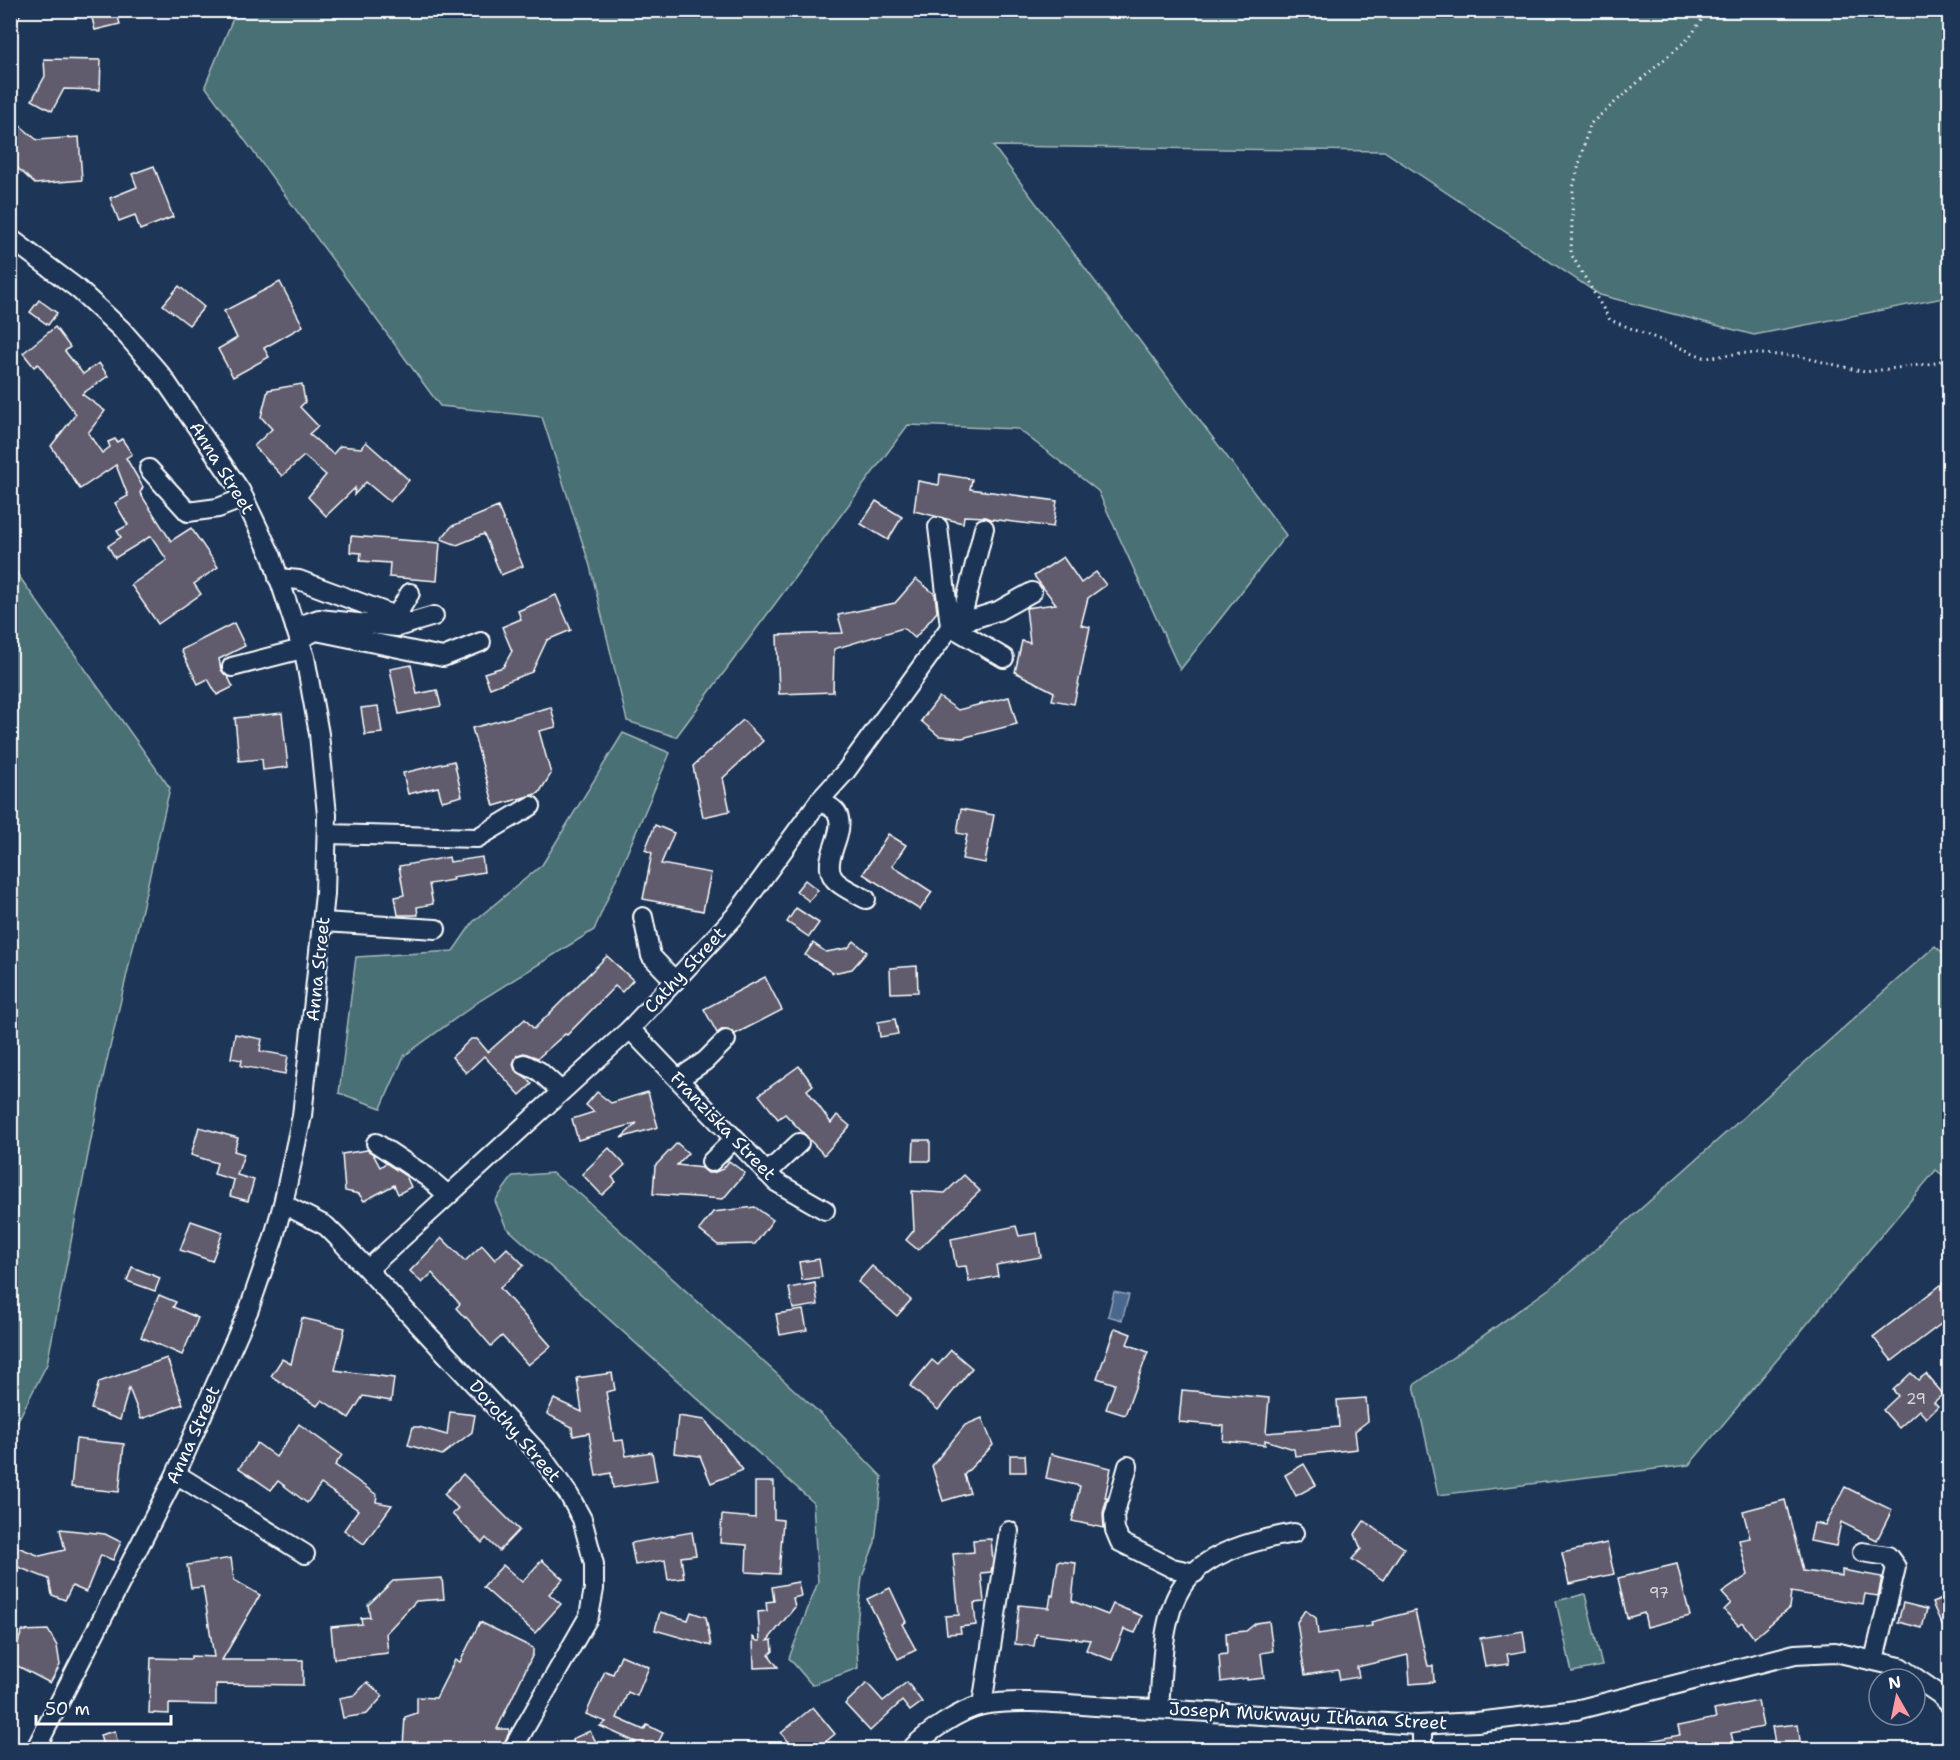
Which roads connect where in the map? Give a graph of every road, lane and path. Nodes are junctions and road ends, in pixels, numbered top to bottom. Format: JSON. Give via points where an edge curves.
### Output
{"nodes":[{"id":1,"x":1708,"y":10,"type":"edge"},
{"id":2,"x":10,"y":237,"type":"edge"},
{"id":3,"x":1950,"y":356,"type":"edge"},
{"id":4,"x":149,"y":470,"type":"dead end"},
{"id":5,"x":243,"y":498,"type":"junction"},
{"id":6,"x":938,"y":527,"type":"dead end"},
{"id":7,"x":984,"y":528,"type":"dead end"},
{"id":8,"x":278,"y":578,"type":"junction"},
{"id":9,"x":1032,"y":592,"type":"dead end"},
{"id":10,"x":410,"y":593,"type":"dead end"},
{"id":11,"x":434,"y":616,"type":"dead end"},
{"id":12,"x":950,"y":626,"type":"junction"},
{"id":13,"x":298,"y":638,"type":"junction"},
{"id":14,"x":481,"y":642,"type":"dead end"},
{"id":15,"x":1004,"y":658,"type":"dead end"},
{"id":16,"x":232,"y":667,"type":"dead end"},
{"id":17,"x":819,"y":801,"type":"junction"},
{"id":18,"x":531,"y":806,"type":"dead end"},
{"id":19,"x":327,"y":834,"type":"junction"},
{"id":20,"x":866,"y":900,"type":"dead end"},
{"id":21,"x":643,"y":917,"type":"dead end"},
{"id":22,"x":323,"y":922,"type":"junction"},
{"id":23,"x":436,"y":929,"type":"dead end"},
{"id":24,"x":675,"y":981,"type":"junction"},
{"id":25,"x":630,"y":1029,"type":"junction"},
{"id":26,"x":726,"y":1040,"type":"dead end"},
{"id":27,"x":524,"y":1064,"type":"dead end"},
{"id":28,"x":678,"y":1078,"type":"junction"},
{"id":29,"x":561,"y":1091,"type":"junction"},
{"id":30,"x":735,"y":1138,"type":"junction"},
{"id":31,"x":376,"y":1143,"type":"dead end"},
{"id":32,"x":799,"y":1143,"type":"dead end"},
{"id":33,"x":711,"y":1161,"type":"dead end"},
{"id":34,"x":767,"y":1173,"type":"junction"},
{"id":35,"x":447,"y":1195,"type":"junction"},
{"id":36,"x":283,"y":1204,"type":"junction"},
{"id":37,"x":825,"y":1210,"type":"dead end"},
{"id":38,"x":368,"y":1269,"type":"junction"},
{"id":39,"x":1128,"y":1466,"type":"dead end"},
{"id":40,"x":176,"y":1474,"type":"junction"},
{"id":41,"x":1009,"y":1531,"type":"dead end"},
{"id":42,"x":1294,"y":1533,"type":"dead end"},
{"id":43,"x":1862,"y":1552,"type":"dead end"},
{"id":44,"x":306,"y":1554,"type":"dead end"},
{"id":45,"x":1195,"y":1573,"type":"junction"},
{"id":46,"x":1874,"y":1660,"type":"junction"},
{"id":47,"x":982,"y":1705,"type":"junction"},
{"id":48,"x":1950,"y":1705,"type":"edge"},
{"id":49,"x":1159,"y":1709,"type":"junction"},
{"id":50,"x":1422,"y":1725,"type":"junction"},
{"id":51,"x":35,"y":1749,"type":"edge"},
{"id":52,"x":512,"y":1749,"type":"edge"},
{"id":53,"x":910,"y":1749,"type":"edge"},
{"id":54,"x":1422,"y":1749,"type":"edge"}],
"edges":[{"from":1,"to":3,"type":"path","via":[[1690,37],[1589,125],[1573,188],[1571,254],[1610,320],[1706,358],[1742,353],[1798,356],[1865,372],[1936,363]]},
{"from":2,"to":5,"type":"street","name":"Anna Street","via":[[78,289],[121,329],[162,376]]},
{"from":4,"to":5,"type":"street","via":[[188,512],[218,508]]},
{"from":5,"to":8,"type":"street","name":"Anna Street"},
{"from":6,"to":12,"type":"street"},
{"from":7,"to":12,"type":"street","name":"Cathy Street","via":[[964,608]]},
{"from":8,"to":10,"type":"street","via":[[299,580],[396,616]]},
{"from":8,"to":13,"type":"street","name":"Anna Street"},
{"from":9,"to":12,"type":"street","via":[[998,611]]},
{"from":11,"to":13,"type":"street","via":[[397,627],[319,619]]},
{"from":12,"to":15,"type":"street"},
{"from":12,"to":17,"type":"street","name":"Cathy Street","via":[[846,771]]},
{"from":13,"to":14,"type":"street","via":[[316,631],[443,657]]},
{"from":13,"to":16,"type":"street"},
{"from":13,"to":19,"type":"street","name":"Anna Street","via":[[319,734]]},
{"from":17,"to":20,"type":"street","via":[[838,815],[840,826],[831,870],[834,880]]},
{"from":17,"to":24,"type":"street","name":"Cathy Street","via":[[735,916]]},
{"from":18,"to":19,"type":"street","via":[[477,838]]},
{"from":19,"to":22,"type":"street","name":"Anna Street"},
{"from":21,"to":24,"type":"street","via":[[651,956]]},
{"from":22,"to":23,"type":"street"},
{"from":22,"to":36,"type":"street","name":"Anna Street","via":[[302,1116]]},
{"from":24,"to":25,"type":"street","name":"Cathy Street"},
{"from":25,"to":28,"type":"street","name":"Franziska Street"},
{"from":25,"to":29,"type":"street","name":"Cathy Street"},
{"from":26,"to":28,"type":"street","via":[[705,1061]]},
{"from":27,"to":29,"type":"street","via":[[539,1071]]},
{"from":28,"to":30,"type":"street","name":"Franziska Street"},
{"from":29,"to":35,"type":"street","name":"Cathy Street"},
{"from":30,"to":33,"type":"street"},
{"from":30,"to":34,"type":"street","name":"Franziska Street"},
{"from":31,"to":35,"type":"street"},
{"from":32,"to":34,"type":"street"},
{"from":34,"to":37,"type":"street","name":"Franziska Street"},
{"from":35,"to":38,"type":"street","name":"Cathy Street"},
{"from":36,"to":38,"type":"street","name":"Dorothy Street","via":[[326,1226]]},
{"from":36,"to":40,"type":"street","name":"Anna Street","via":[[249,1309]]},
{"from":38,"to":52,"type":"street","name":"Dorothy Street","via":[[542,1457],[582,1519],[594,1564],[589,1616]]},
{"from":39,"to":45,"type":"street","via":[[1114,1516],[1120,1542],[1172,1568]]},
{"from":40,"to":44,"type":"street"},
{"from":40,"to":51,"type":"street","name":"Anna Street"},
{"from":41,"to":47,"type":"street"},
{"from":42,"to":45,"type":"street","via":[[1232,1550]]},
{"from":43,"to":46,"type":"street","via":[[1888,1556],[1896,1567]]},
{"from":45,"to":49,"type":"street","via":[[1181,1587],[1172,1608],[1164,1645]]},
{"from":46,"to":48,"type":"street","name":"Joseph Mukwayu Ithana Street","via":[[1900,1667]]},
{"from":46,"to":50,"type":"street","name":"Joseph Mukwayu Ithana Street","via":[[1835,1652],[1795,1654],[1576,1710]]},
{"from":47,"to":49,"type":"street","name":"Joseph Mukwayu Ithana Street"},
{"from":47,"to":53,"type":"street","name":"Joseph Mukwayu Ithana Street","via":[[953,1718]]},
{"from":49,"to":50,"type":"street","name":"Joseph Mukwayu Ithana Street"},
{"from":50,"to":54,"type":"street"}]}
